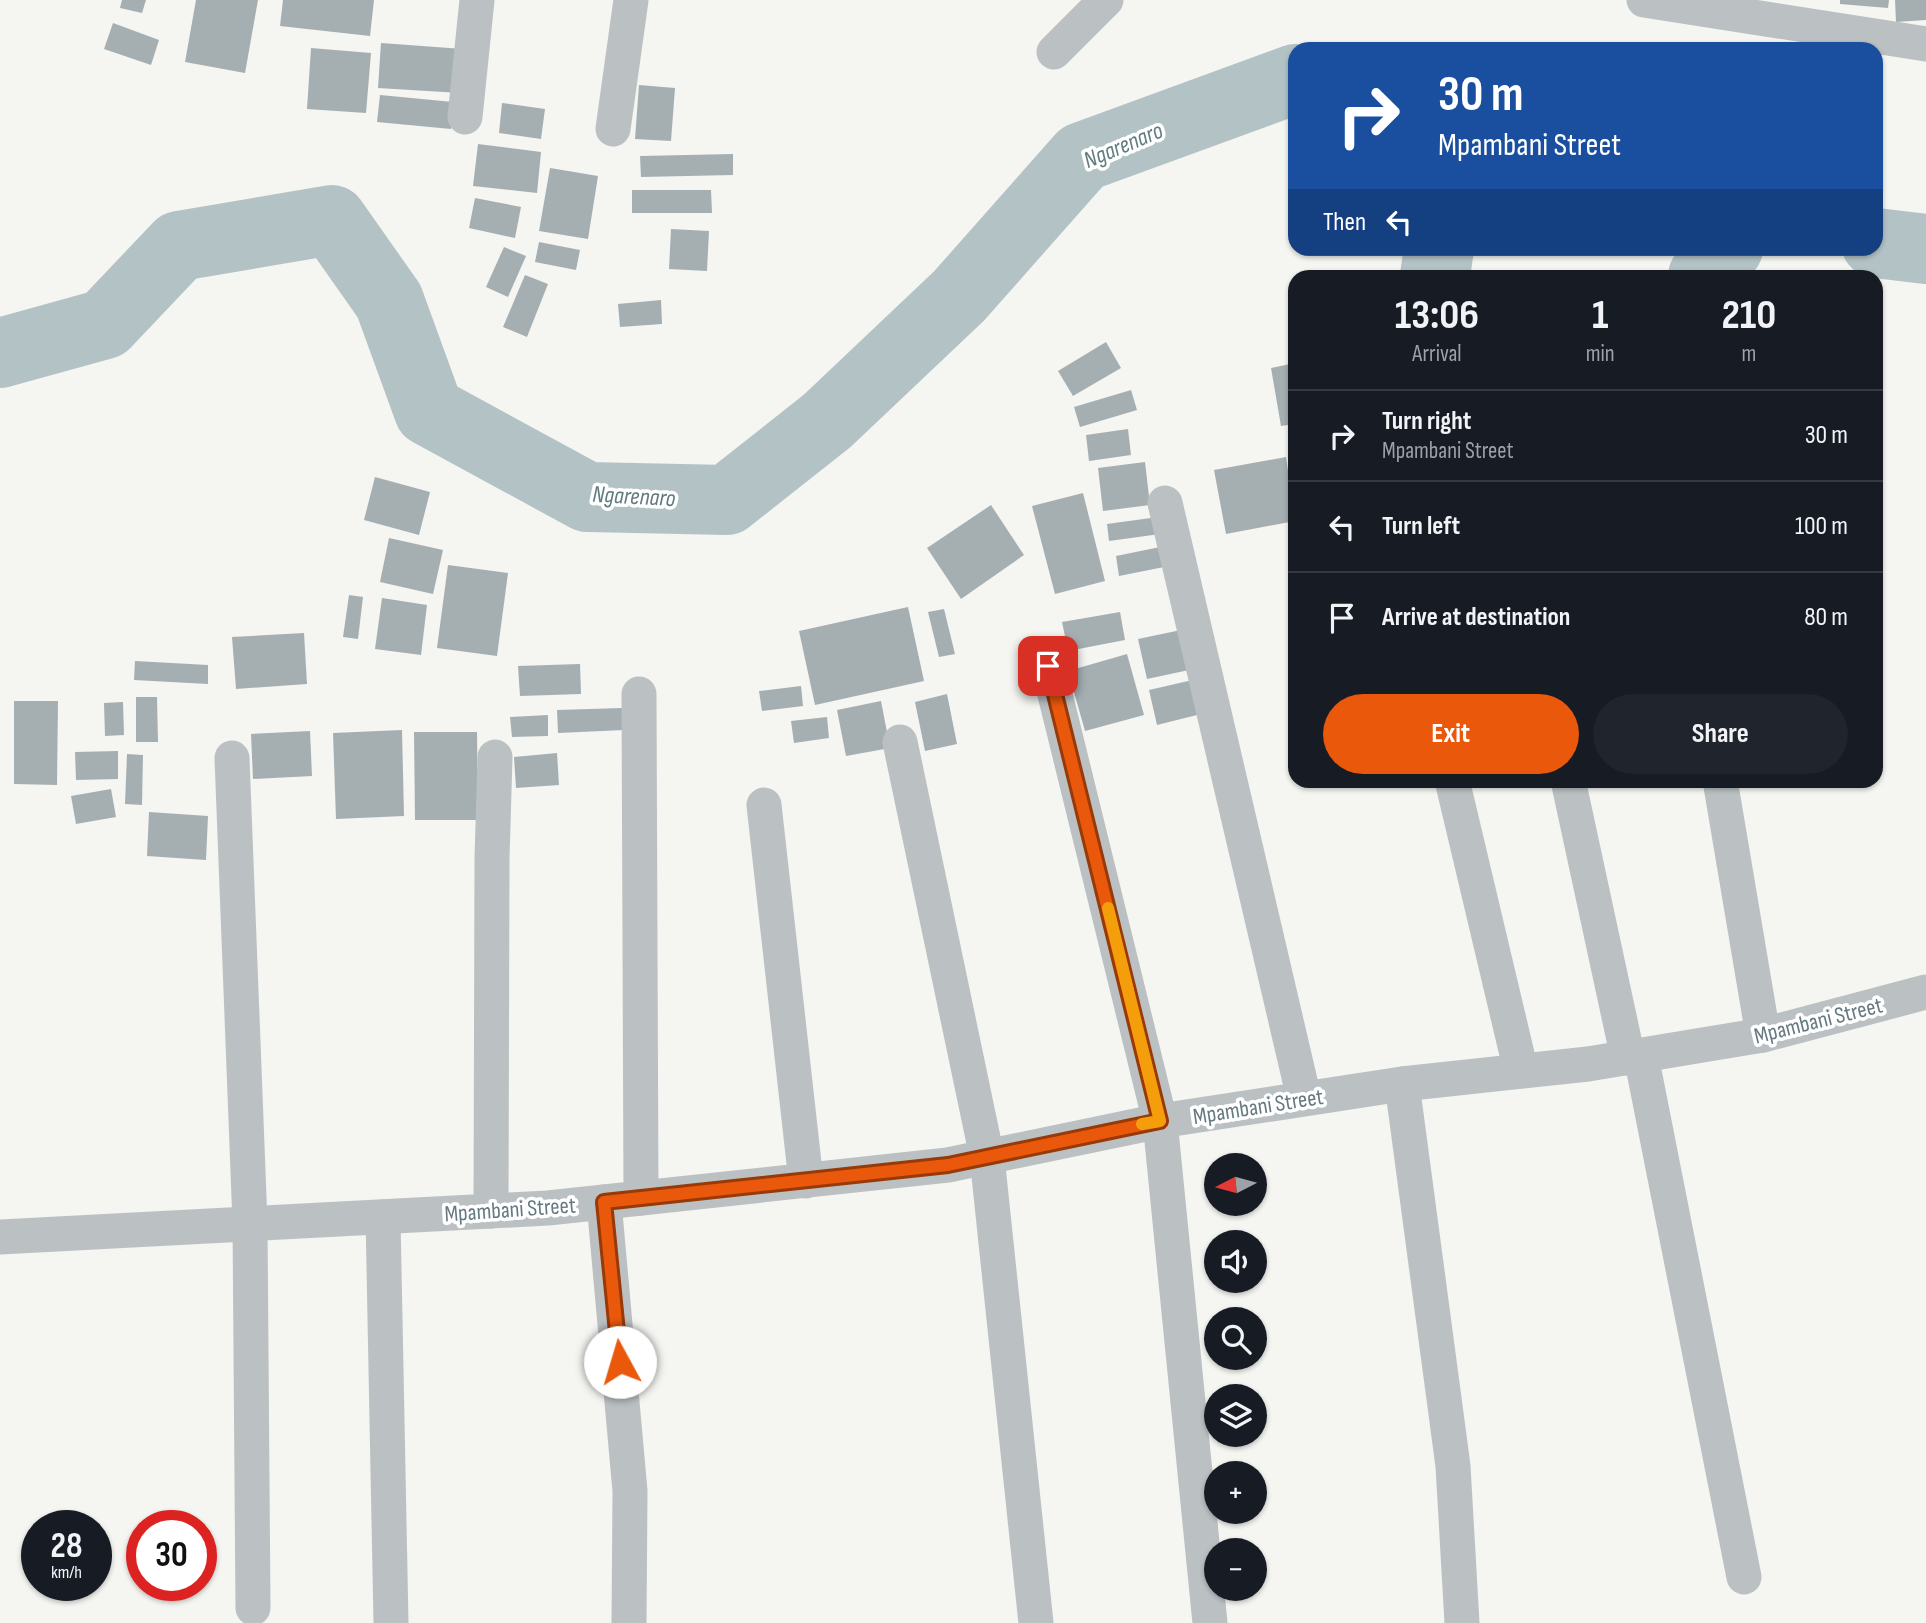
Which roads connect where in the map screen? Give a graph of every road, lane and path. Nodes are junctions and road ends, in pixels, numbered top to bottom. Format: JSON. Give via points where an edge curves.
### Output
{"nodes":[{"id":1,"x":477,"y":0,"type":"edge"},
{"id":2,"x":631,"y":0,"type":"edge"},
{"id":3,"x":1106,"y":0,"type":"edge"},
{"id":4,"x":1644,"y":0,"type":"edge"},
{"id":5,"x":1926,"y":44,"type":"edge"},
{"id":6,"x":1054,"y":52,"type":"dead end"},
{"id":7,"x":465,"y":117,"type":"dead end"},
{"id":8,"x":613,"y":129,"type":"dead end"},
{"id":9,"x":1165,"y":503,"type":"dead end"},
{"id":10,"x":1048,"y":666,"type":"dead end"},
{"id":11,"x":639,"y":694,"type":"dead end"},
{"id":12,"x":900,"y":742,"type":"dead end"},
{"id":13,"x":495,"y":757,"type":"dead end"},
{"id":14,"x":232,"y":758,"type":"dead end"},
{"id":15,"x":1454,"y":788,"type":"edge"},
{"id":16,"x":1570,"y":788,"type":"edge"},
{"id":17,"x":1721,"y":788,"type":"edge"},
{"id":18,"x":764,"y":805,"type":"dead end"},
{"id":19,"x":1926,"y":992,"type":"edge"},
{"id":20,"x":1763,"y":1035,"type":"junction"},
{"id":21,"x":1635,"y":1057,"type":"junction"},
{"id":22,"x":1521,"y":1071,"type":"junction"},
{"id":23,"x":1402,"y":1084,"type":"junction"},
{"id":24,"x":1304,"y":1098,"type":"junction"},
{"id":25,"x":1160,"y":1121,"type":"junction"},
{"id":26,"x":987,"y":1157,"type":"junction"},
{"id":27,"x":806,"y":1181,"type":"junction"},
{"id":28,"x":641,"y":1198,"type":"junction"},
{"id":29,"x":604,"y":1202,"type":"junction"},
{"id":30,"x":491,"y":1211,"type":"junction"},
{"id":31,"x":383,"y":1217,"type":"junction"},
{"id":32,"x":250,"y":1223,"type":"junction"},
{"id":33,"x":0,"y":1237,"type":"edge"},
{"id":34,"x":1744,"y":1577,"type":"dead end"},
{"id":35,"x":253,"y":1608,"type":"dead end"},
{"id":36,"x":391,"y":1623,"type":"edge"},
{"id":37,"x":629,"y":1623,"type":"edge"},
{"id":38,"x":1036,"y":1623,"type":"edge"},
{"id":39,"x":1210,"y":1623,"type":"edge"},
{"id":40,"x":1462,"y":1623,"type":"edge"}],
"edges":[{"from":1,"to":7,"type":"street"},
{"from":2,"to":8,"type":"street"},
{"from":3,"to":6,"type":"street"},
{"from":4,"to":5,"type":"street"},
{"from":9,"to":24,"type":"street"},
{"from":10,"to":25,"type":"street"},
{"from":11,"to":28,"type":"street"},
{"from":12,"to":26,"type":"street"},
{"from":13,"to":30,"type":"street"},
{"from":14,"to":32,"type":"street"},
{"from":15,"to":22,"type":"street"},
{"from":16,"to":21,"type":"street"},
{"from":17,"to":20,"type":"street"},
{"from":18,"to":27,"type":"street"},
{"from":19,"to":20,"type":"street","name":"Mpambani Street"},
{"from":20,"to":21,"type":"street","name":"Mpambani Street"},
{"from":21,"to":22,"type":"street","name":"Mpambani Street"},
{"from":21,"to":34,"type":"street"},
{"from":22,"to":23,"type":"street","name":"Mpambani Street"},
{"from":23,"to":24,"type":"street","name":"Mpambani Street"},
{"from":23,"to":40,"type":"street","via":[[1453,1466]]},
{"from":24,"to":25,"type":"street","name":"Mpambani Street"},
{"from":25,"to":26,"type":"street","name":"Mpambani Street"},
{"from":25,"to":39,"type":"street"},
{"from":26,"to":27,"type":"street","name":"Mpambani Street"},
{"from":26,"to":38,"type":"street"},
{"from":27,"to":28,"type":"street","name":"Mpambani Street"},
{"from":28,"to":29,"type":"street","name":"Mpambani Street"},
{"from":29,"to":30,"type":"street","name":"Mpambani Street"},
{"from":29,"to":37,"type":"street","via":[[630,1491]]},
{"from":30,"to":31,"type":"street","name":"Mpambani Street"},
{"from":31,"to":32,"type":"street","name":"Mpambani Street"},
{"from":31,"to":36,"type":"street"},
{"from":32,"to":33,"type":"street","name":"Mpambani Street"},
{"from":32,"to":35,"type":"street"}]}
